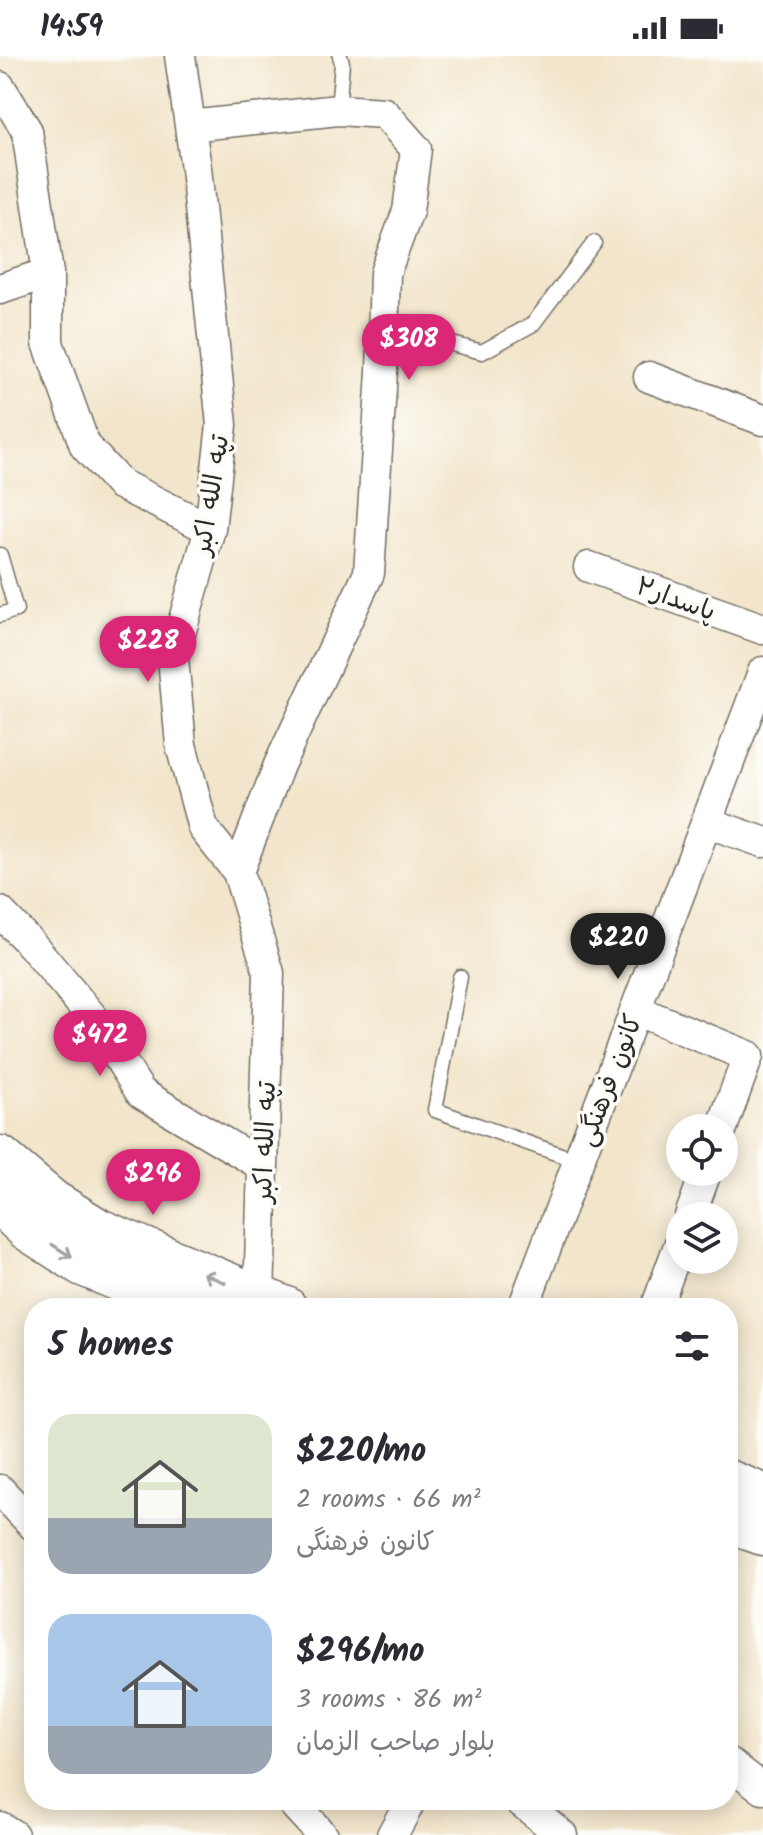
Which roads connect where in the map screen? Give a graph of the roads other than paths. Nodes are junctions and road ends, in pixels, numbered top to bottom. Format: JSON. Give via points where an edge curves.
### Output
{"nodes":[{"id":1,"x":180,"y":56,"type":"edge"},
{"id":2,"x":340,"y":56,"type":"edge"},
{"id":3,"x":0,"y":87,"type":"edge"},
{"id":4,"x":338,"y":110,"type":"junction"},
{"id":5,"x":190,"y":126,"type":"junction"},
{"id":6,"x":594,"y":243,"type":"dead end"},
{"id":7,"x":48,"y":273,"type":"junction"},
{"id":8,"x":0,"y":289,"type":"edge"},
{"id":9,"x":384,"y":326,"type":"junction"},
{"id":10,"x":649,"y":377,"type":"dead end"},
{"id":11,"x":763,"y":420,"type":"edge"},
{"id":12,"x":210,"y":529,"type":"junction"},
{"id":13,"x":0,"y":555,"type":"edge"},
{"id":14,"x":589,"y":567,"type":"dead end"},
{"id":15,"x":0,"y":615,"type":"edge"},
{"id":16,"x":763,"y":629,"type":"edge"},
{"id":17,"x":763,"y":672,"type":"edge"},
{"id":18,"x":706,"y":822,"type":"junction"},
{"id":19,"x":763,"y":842,"type":"edge"},
{"id":20,"x":238,"y":872,"type":"junction"},
{"id":21,"x":0,"y":912,"type":"edge"},
{"id":22,"x":460,"y":977,"type":"dead end"},
{"id":23,"x":635,"y":1010,"type":"junction"},
{"id":24,"x":727,"y":1114,"type":"edge"},
{"id":25,"x":0,"y":1157,"type":"edge"},
{"id":26,"x":578,"y":1161,"type":"junction"},
{"id":27,"x":263,"y":1166,"type":"junction"},
{"id":28,"x":0,"y":1204,"type":"edge"},
{"id":29,"x":669,"y":1274,"type":"edge"},
{"id":30,"x":163,"y":1298,"type":"edge"},
{"id":31,"x":262,"y":1298,"type":"edge"},
{"id":32,"x":272,"y":1298,"type":"edge"},
{"id":33,"x":527,"y":1298,"type":"edge"},
{"id":34,"x":660,"y":1298,"type":"edge"},
{"id":35,"x":738,"y":1485,"type":"edge"},
{"id":36,"x":0,"y":1490,"type":"edge"},
{"id":37,"x":763,"y":1495,"type":"edge"},
{"id":38,"x":24,"y":1515,"type":"edge"},
{"id":39,"x":738,"y":1525,"type":"edge"},
{"id":40,"x":763,"y":1534,"type":"edge"},
{"id":41,"x":738,"y":1770,"type":"edge"},
{"id":42,"x":763,"y":1789,"type":"edge"},
{"id":43,"x":299,"y":1810,"type":"edge"},
{"id":44,"x":406,"y":1810,"type":"edge"},
{"id":45,"x":531,"y":1810,"type":"edge"},
{"id":46,"x":0,"y":1827,"type":"edge"},
{"id":47,"x":13,"y":1835,"type":"edge"},
{"id":48,"x":322,"y":1835,"type":"edge"},
{"id":49,"x":392,"y":1835,"type":"edge"},
{"id":50,"x":562,"y":1835,"type":"edge"}],
"edges":[{"from":1,"to":5,"type":"street","name":"تپه الله اکبر"},
{"from":2,"to":4,"type":"lane"},
{"from":3,"to":7,"type":"street","via":[[27,131]]},
{"from":4,"to":5,"type":"street"},
{"from":4,"to":9,"type":"street","via":[[384,113],[416,149],[408,211],[385,273]]},
{"from":5,"to":12,"type":"street","name":"تپه الله اکبر","via":[[222,425]]},
{"from":6,"to":9,"type":"lane","via":[[533,324],[482,352]]},
{"from":7,"to":8,"type":"street"},
{"from":7,"to":12,"type":"street","via":[[48,343],[85,446],[120,484]]},
{"from":9,"to":20,"type":"street","via":[[369,573],[279,765]]},
{"from":10,"to":11,"type":"street"},
{"from":12,"to":20,"type":"street","name":"تپه الله اکبر","via":[[173,658],[181,745],[203,828]]},
{"from":13,"to":15,"type":"lane","via":[[16,610]]},
{"from":14,"to":16,"type":"street","name":"پاسدار۲"},
{"from":17,"to":18,"type":"street","name":"کانون فرهنگی"},
{"from":18,"to":19,"type":"street"},
{"from":18,"to":23,"type":"street","name":"کانون فرهنگی"},
{"from":20,"to":27,"type":"street","name":"تپه الله اکبر","via":[[269,973]]},
{"from":21,"to":27,"type":"street","via":[[94,1019],[141,1093]]},
{"from":22,"to":26,"type":"lane","via":[[435,1110]]},
{"from":23,"to":24,"type":"street","via":[[748,1056]]},
{"from":23,"to":26,"type":"street","name":"کانون فرهنگی"},
{"from":31,"to":25,"type":"main road","one_way":true,"via":[[99,1230],[52,1201]]},
{"from":26,"to":33,"type":"street","name":"کانون فرهنگی"},
{"from":27,"to":32,"type":"street","name":"تپه الله اکبر"},
{"from":28,"to":30,"type":"main road","one_way":true,"via":[[27,1229],[83,1265]]},
{"from":29,"to":34,"type":"street"},
{"from":35,"to":37,"type":"main road"},
{"from":36,"to":38,"type":"street"},
{"from":39,"to":40,"type":"main road"},
{"from":41,"to":42,"type":"street"},
{"from":43,"to":48,"type":"street"},
{"from":44,"to":49,"type":"street"},
{"from":45,"to":50,"type":"street"},
{"from":46,"to":47,"type":"street"}]}
